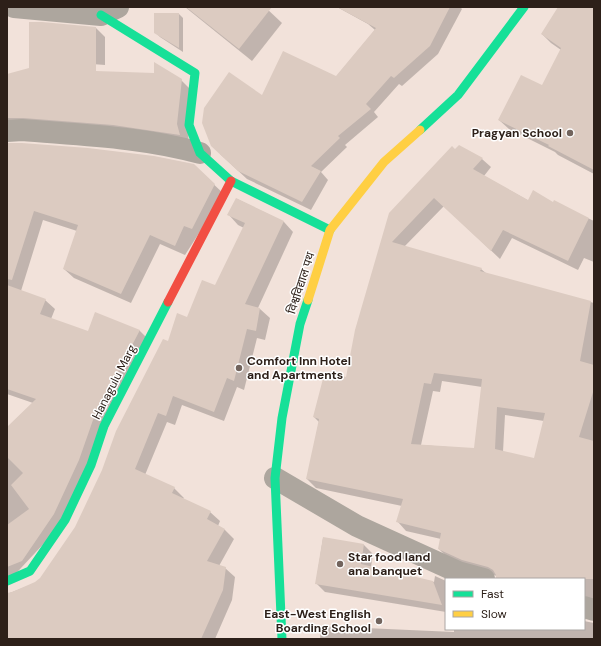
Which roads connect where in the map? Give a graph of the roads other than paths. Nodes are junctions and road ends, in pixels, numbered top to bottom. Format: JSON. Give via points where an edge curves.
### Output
{"nodes":[{"id":1,"x":14,"y":7,"type":"edge"},
{"id":2,"x":524,"y":7,"type":"edge"},
{"id":3,"x":109,"y":11,"type":"edge"},
{"id":4,"x":7,"y":131,"type":"edge"},
{"id":5,"x":200,"y":153,"type":"junction"},
{"id":6,"x":231,"y":181,"type":"junction"},
{"id":7,"x":330,"y":230,"type":"junction"},
{"id":8,"x":275,"y":478,"type":"junction"},
{"id":9,"x":480,"y":578,"type":"edge"},
{"id":10,"x":7,"y":581,"type":"edge"},
{"id":11,"x":282,"y":639,"type":"edge"}],
"edges":[{"from":1,"to":3,"type":"street"},
{"from":2,"to":7,"type":"street","name":"विश्वविद्याल पथ","via":[[458,95],[384,162]]},
{"from":3,"to":5,"type":"street","via":[[195,73],[189,125]]},
{"from":4,"to":5,"type":"street","via":[[22,130],[126,140]]},
{"from":5,"to":6,"type":"street"},
{"from":6,"to":7,"type":"street"},
{"from":6,"to":10,"type":"street","name":"Hanagulu Marg","via":[[104,426],[91,465],[64,520],[30,571]]},
{"from":7,"to":8,"type":"street","name":"विश्वविद्याल पथ","via":[[300,324],[282,418]]},
{"from":8,"to":9,"type":"street","via":[[357,526],[458,572]]},
{"from":8,"to":11,"type":"street","name":"विश्वविद्याल पथ"}]}
